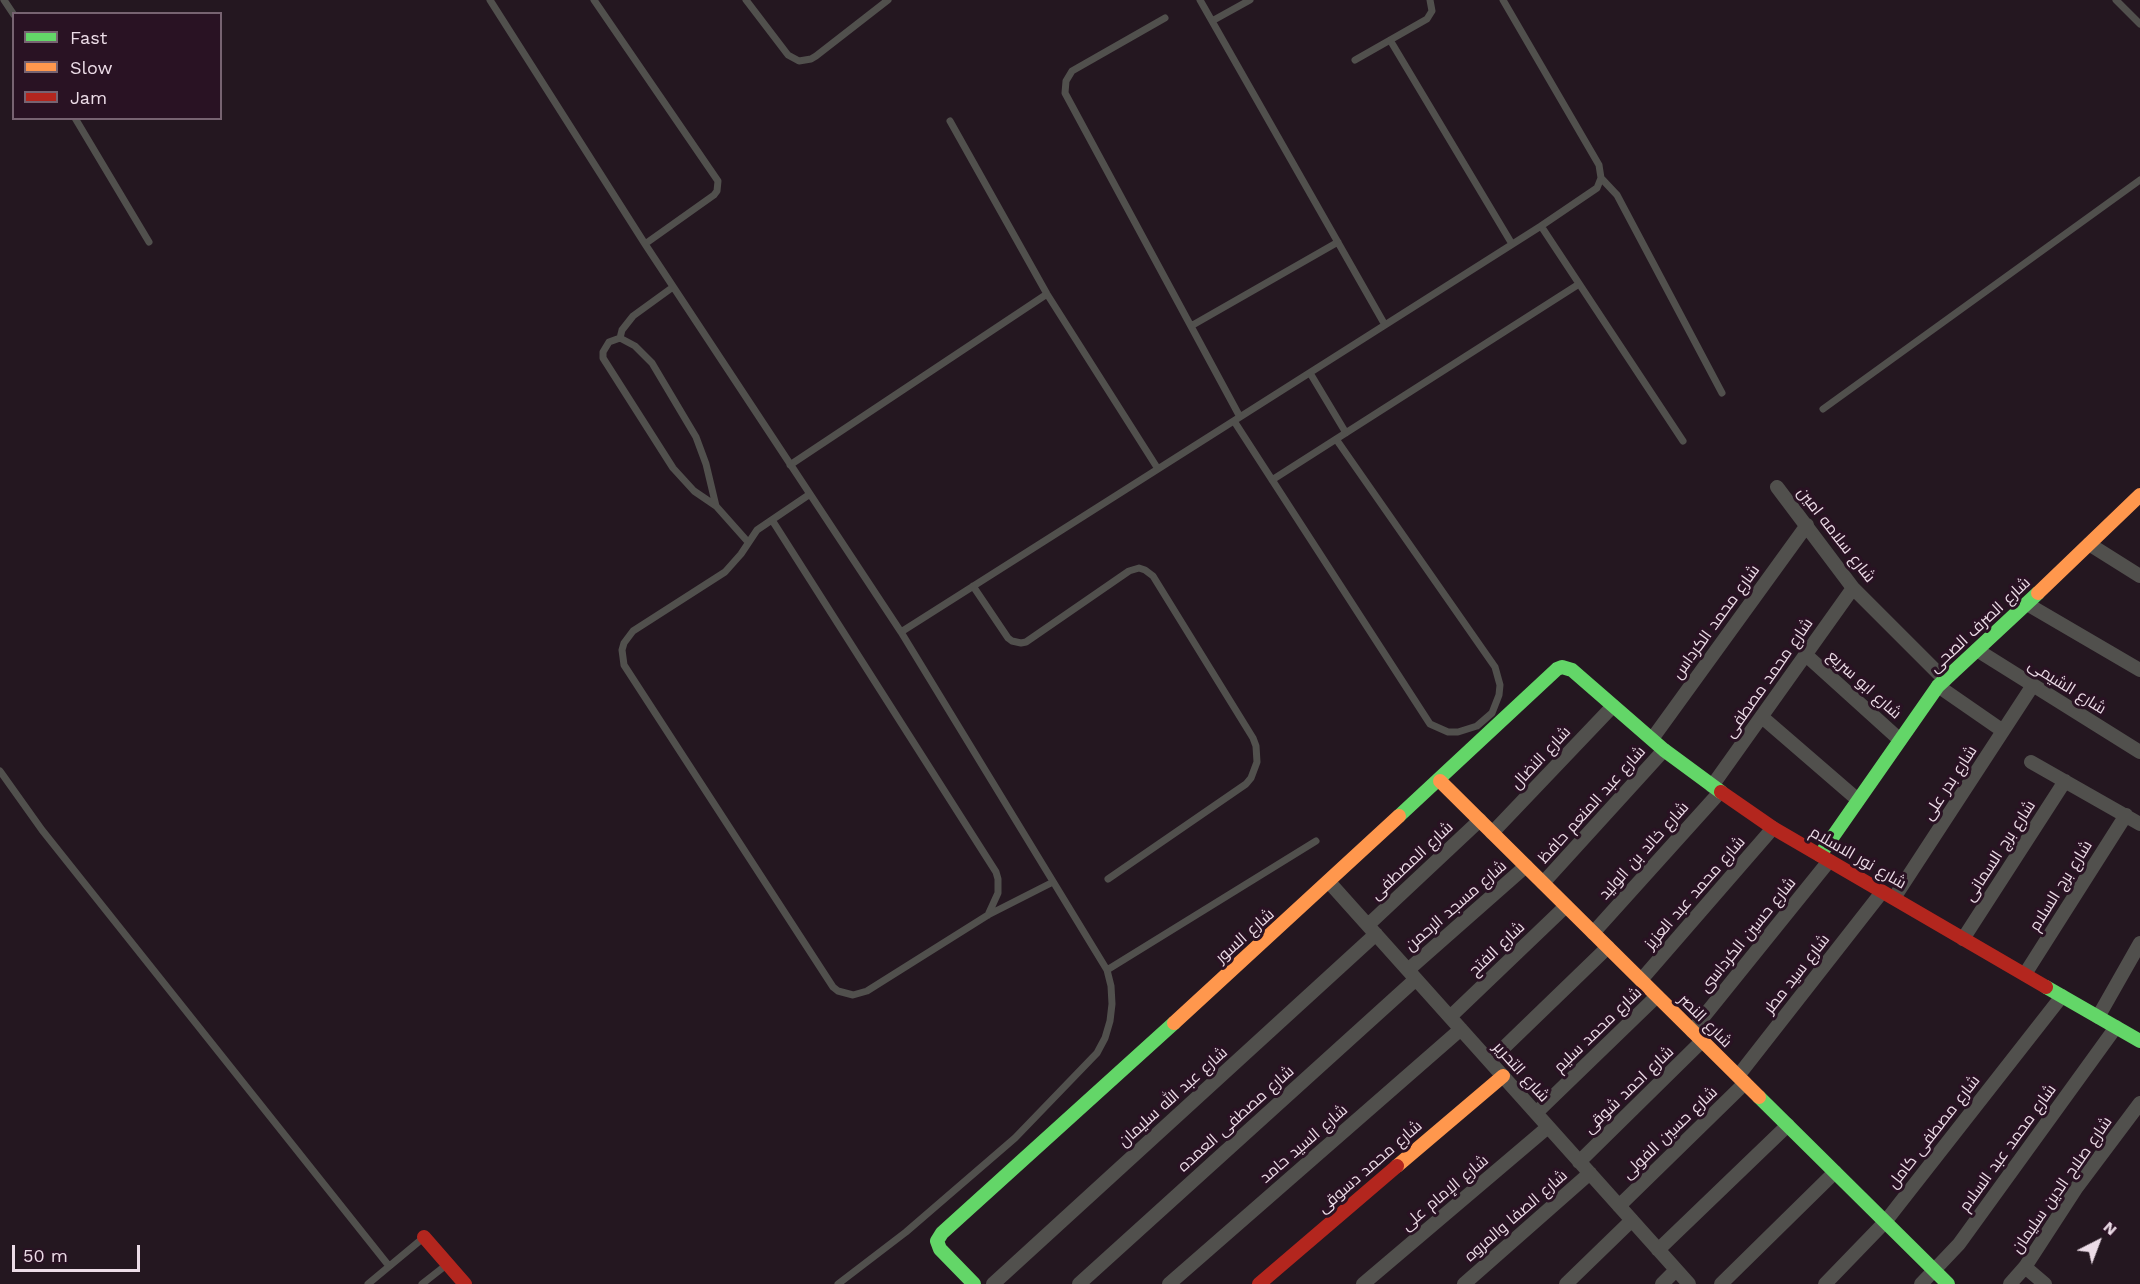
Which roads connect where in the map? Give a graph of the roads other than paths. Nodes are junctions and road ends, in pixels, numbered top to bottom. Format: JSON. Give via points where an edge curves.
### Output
{"nodes":[{"id":1,"x":490,"y":0,"type":"edge"},
{"id":2,"x":594,"y":0,"type":"edge"},
{"id":3,"x":746,"y":0,"type":"edge"},
{"id":4,"x":888,"y":0,"type":"edge"},
{"id":5,"x":1200,"y":0,"type":"edge"},
{"id":6,"x":1250,"y":0,"type":"edge"},
{"id":7,"x":1430,"y":0,"type":"edge"},
{"id":8,"x":1503,"y":0,"type":"edge"},
{"id":9,"x":2116,"y":0,"type":"edge"},
{"id":10,"x":1166,"y":18,"type":"dead end"},
{"id":11,"x":1212,"y":21,"type":"junction"},
{"id":12,"x":2140,"y":24,"type":"edge"},
{"id":13,"x":1390,"y":40,"type":"junction"},
{"id":14,"x":1355,"y":60,"type":"dead end"},
{"id":15,"x":76,"y":120,"type":"edge"},
{"id":16,"x":950,"y":121,"type":"dead end"},
{"id":17,"x":1601,"y":178,"type":"junction"},
{"id":18,"x":2140,"y":180,"type":"edge"},
{"id":19,"x":1541,"y":226,"type":"junction"},
{"id":20,"x":149,"y":242,"type":"dead end"},
{"id":21,"x":1338,"y":242,"type":"junction"},
{"id":22,"x":645,"y":244,"type":"junction"},
{"id":23,"x":1512,"y":244,"type":"junction"},
{"id":24,"x":1579,"y":284,"type":"junction"},
{"id":25,"x":673,"y":287,"type":"junction"},
{"id":26,"x":1047,"y":294,"type":"junction"},
{"id":27,"x":1385,"y":325,"type":"junction"},
{"id":28,"x":1191,"y":326,"type":"junction"},
{"id":29,"x":620,"y":338,"type":"junction"},
{"id":30,"x":1310,"y":373,"type":"junction"},
{"id":31,"x":1722,"y":393,"type":"dead end"},
{"id":32,"x":1823,"y":409,"type":"dead end"},
{"id":33,"x":1237,"y":419,"type":"junction"},
{"id":34,"x":1346,"y":433,"type":"junction"},
{"id":35,"x":1336,"y":439,"type":"junction"},
{"id":36,"x":1683,"y":441,"type":"dead end"},
{"id":37,"x":790,"y":465,"type":"junction"},
{"id":38,"x":1158,"y":469,"type":"junction"},
{"id":39,"x":1272,"y":480,"type":"junction"},
{"id":40,"x":1778,"y":487,"type":"dead end"},
{"id":41,"x":810,"y":494,"type":"junction"},
{"id":42,"x":2139,"y":498,"type":"edge"},
{"id":43,"x":716,"y":506,"type":"junction"},
{"id":44,"x":772,"y":520,"type":"junction"},
{"id":45,"x":1807,"y":525,"type":"junction"},
{"id":46,"x":748,"y":542,"type":"junction"},
{"id":47,"x":2089,"y":544,"type":"junction"},
{"id":48,"x":2140,"y":576,"type":"edge"},
{"id":49,"x":973,"y":586,"type":"junction"},
{"id":50,"x":1853,"y":588,"type":"junction"},
{"id":51,"x":2027,"y":604,"type":"junction"},
{"id":52,"x":901,"y":633,"type":"junction"},
{"id":53,"x":1977,"y":650,"type":"junction"},
{"id":54,"x":1806,"y":655,"type":"junction"},
{"id":55,"x":2140,"y":670,"type":"edge"},
{"id":56,"x":1579,"y":676,"type":"joint"},
{"id":57,"x":1941,"y":683,"type":"junction"},
{"id":58,"x":2032,"y":685,"type":"junction"},
{"id":59,"x":1613,"y":706,"type":"junction"},
{"id":60,"x":1762,"y":717,"type":"junction"},
{"id":61,"x":2003,"y":731,"type":"junction"},
{"id":62,"x":1652,"y":739,"type":"junction"},
{"id":63,"x":1900,"y":740,"type":"junction"},
{"id":64,"x":1665,"y":750,"type":"junction"},
{"id":65,"x":2140,"y":752,"type":"edge"},
{"id":66,"x":2031,"y":762,"type":"dead end"},
{"id":67,"x":0,"y":771,"type":"edge"},
{"id":68,"x":1440,"y":781,"type":"junction"},
{"id":69,"x":2065,"y":781,"type":"junction"},
{"id":70,"x":1716,"y":789,"type":"junction"},
{"id":71,"x":1858,"y":800,"type":"junction"},
{"id":72,"x":2126,"y":816,"type":"junction"},
{"id":73,"x":1480,"y":820,"type":"junction"},
{"id":74,"x":2140,"y":824,"type":"edge"},
{"id":75,"x":1773,"y":828,"type":"junction"},
{"id":76,"x":1492,"y":833,"type":"junction"},
{"id":77,"x":1316,"y":841,"type":"dead end"},
{"id":78,"x":1824,"y":858,"type":"junction"},
{"id":79,"x":1526,"y":866,"type":"junction"},
{"id":80,"x":1108,"y":879,"type":"dead end"},
{"id":81,"x":1053,"y":882,"type":"junction"},
{"id":82,"x":1329,"y":882,"type":"junction"},
{"id":83,"x":1543,"y":883,"type":"junction"},
{"id":84,"x":1888,"y":895,"type":"junction"},
{"id":85,"x":1566,"y":906,"type":"junction"},
{"id":86,"x":988,"y":915,"type":"junction"},
{"id":87,"x":1372,"y":929,"type":"junction"},
{"id":88,"x":1593,"y":933,"type":"junction"},
{"id":89,"x":1964,"y":939,"type":"junction"},
{"id":90,"x":2140,"y":943,"type":"edge"},
{"id":91,"x":1608,"y":947,"type":"junction"},
{"id":92,"x":1107,"y":970,"type":"junction"},
{"id":93,"x":2025,"y":974,"type":"junction"},
{"id":94,"x":1412,"y":975,"type":"junction"},
{"id":95,"x":1641,"y":980,"type":"junction"},
{"id":96,"x":1657,"y":996,"type":"junction"},
{"id":97,"x":2062,"y":996,"type":"junction"},
{"id":98,"x":1450,"y":1017,"type":"junction"},
{"id":99,"x":2098,"y":1017,"type":"junction"},
{"id":100,"x":2116,"y":1027,"type":"junction"},
{"id":101,"x":1461,"y":1029,"type":"junction"},
{"id":102,"x":1692,"y":1031,"type":"junction"},
{"id":103,"x":1702,"y":1041,"type":"junction"},
{"id":104,"x":2140,"y":1041,"type":"edge"},
{"id":105,"x":1490,"y":1061,"type":"junction"},
{"id":106,"x":1503,"y":1076,"type":"junction"},
{"id":107,"x":1741,"y":1079,"type":"junction"},
{"id":108,"x":2140,"y":1103,"type":"edge"},
{"id":109,"x":1536,"y":1113,"type":"junction"},
{"id":110,"x":1788,"y":1125,"type":"junction"},
{"id":111,"x":1548,"y":1127,"type":"junction"},
{"id":112,"x":1580,"y":1162,"type":"junction"},
{"id":113,"x":1835,"y":1172,"type":"junction"},
{"id":114,"x":1590,"y":1173,"type":"junction"},
{"id":115,"x":1619,"y":1206,"type":"junction"},
{"id":116,"x":1632,"y":1220,"type":"junction"},
{"id":117,"x":1885,"y":1222,"type":"junction"},
{"id":118,"x":424,"y":1237,"type":"joint"},
{"id":119,"x":1658,"y":1250,"type":"junction"},
{"id":120,"x":447,"y":1264,"type":"junction"},
{"id":121,"x":389,"y":1266,"type":"junction"},
{"id":122,"x":2025,"y":1267,"type":"junction"},
{"id":123,"x":1676,"y":1270,"type":"junction"},
{"id":124,"x":1934,"y":1271,"type":"junction"},
{"id":125,"x":368,"y":1284,"type":"edge"},
{"id":126,"x":422,"y":1284,"type":"edge"},
{"id":127,"x":465,"y":1284,"type":"edge"},
{"id":128,"x":838,"y":1284,"type":"edge"},
{"id":129,"x":974,"y":1284,"type":"edge"},
{"id":130,"x":993,"y":1284,"type":"edge"},
{"id":131,"x":1079,"y":1284,"type":"edge"},
{"id":132,"x":1169,"y":1284,"type":"edge"},
{"id":133,"x":1259,"y":1284,"type":"edge"},
{"id":134,"x":1363,"y":1284,"type":"edge"},
{"id":135,"x":1464,"y":1284,"type":"edge"},
{"id":136,"x":1566,"y":1284,"type":"edge"},
{"id":137,"x":1662,"y":1284,"type":"edge"},
{"id":138,"x":1689,"y":1284,"type":"edge"},
{"id":139,"x":1721,"y":1284,"type":"edge"},
{"id":140,"x":1825,"y":1284,"type":"edge"},
{"id":141,"x":1921,"y":1284,"type":"edge"},
{"id":142,"x":1948,"y":1284,"type":"edge"},
{"id":143,"x":2010,"y":1284,"type":"edge"},
{"id":144,"x":2045,"y":1284,"type":"edge"}],
"edges":[{"from":1,"to":22,"type":"lane"},
{"from":2,"to":22,"type":"lane","via":[[718,181],[714,195]]},
{"from":3,"to":4,"type":"lane","via":[[788,55],[799,61],[816,56]]},
{"from":5,"to":11,"type":"lane"},
{"from":6,"to":11,"type":"lane"},
{"from":7,"to":13,"type":"lane","via":[[1432,11],[1427,20]]},
{"from":8,"to":17,"type":"lane","via":[[1599,165]]},
{"from":9,"to":12,"type":"lane"},
{"from":10,"to":28,"type":"lane","via":[[1072,71],[1065,93]]},
{"from":11,"to":21,"type":"lane"},
{"from":13,"to":14,"type":"lane"},
{"from":13,"to":23,"type":"lane"},
{"from":15,"to":20,"type":"lane"},
{"from":16,"to":26,"type":"lane"},
{"from":17,"to":19,"type":"lane","via":[[1593,192]]},
{"from":17,"to":31,"type":"lane","via":[[1617,195]]},
{"from":18,"to":32,"type":"lane"},
{"from":19,"to":23,"type":"lane"},
{"from":19,"to":24,"type":"lane"},
{"from":21,"to":27,"type":"lane"},
{"from":21,"to":28,"type":"lane"},
{"from":22,"to":25,"type":"lane"},
{"from":23,"to":27,"type":"lane"},
{"from":24,"to":34,"type":"lane"},
{"from":24,"to":36,"type":"lane"},
{"from":25,"to":29,"type":"lane","via":[[633,316]]},
{"from":25,"to":37,"type":"lane"},
{"from":26,"to":37,"type":"lane"},
{"from":26,"to":38,"type":"lane"},
{"from":27,"to":30,"type":"lane"},
{"from":28,"to":33,"type":"lane"},
{"from":29,"to":43,"type":"lane","via":[[652,363],[696,436]]},
{"from":29,"to":43,"type":"lane","via":[[609,342],[603,358],[673,468],[694,491]]},
{"from":30,"to":33,"type":"lane"},
{"from":30,"to":34,"type":"lane"},
{"from":33,"to":38,"type":"lane"},
{"from":33,"to":39,"type":"lane"},
{"from":34,"to":35,"type":"lane"},
{"from":35,"to":39,"type":"lane"},
{"from":35,"to":39,"type":"lane","via":[[1495,666],[1500,685],[1496,704],[1478,726],[1449,732],[1430,724]]},
{"from":37,"to":41,"type":"lane"},
{"from":38,"to":49,"type":"lane"},
{"from":40,"to":45,"type":"street","name":"شارع سلامه امين"},
{"from":41,"to":44,"type":"lane"},
{"from":41,"to":52,"type":"lane"},
{"from":42,"to":47,"type":"street","name":"شارع الصرف الصحى"},
{"from":43,"to":46,"type":"lane"},
{"from":44,"to":46,"type":"lane"},
{"from":44,"to":86,"type":"lane","via":[[996,872],[998,893]]},
{"from":45,"to":50,"type":"street","name":"شارع سلامه امين"},
{"from":45,"to":62,"type":"street","name":"شارع محمد الكرداس"},
{"from":46,"to":86,"type":"lane","via":[[725,572],[633,631],[622,650],[630,675],[838,991],[853,995],[867,991]]},
{"from":47,"to":48,"type":"street"},
{"from":47,"to":51,"type":"street","name":"شارع الصرف الصحى"},
{"from":49,"to":52,"type":"lane"},
{"from":49,"to":80,"type":"lane","via":[[1008,638],[1021,643],[1129,571],[1145,570],[1153,576],[1253,738],[1257,762],[1246,784]]},
{"from":50,"to":54,"type":"street","name":"شارع محمد مصطفى"},
{"from":50,"to":57,"type":"street","name":"شارع سلامه امين"},
{"from":51,"to":53,"type":"street","name":"شارع الصرف الصحى"},
{"from":51,"to":55,"type":"street"},
{"from":52,"to":81,"type":"lane"},
{"from":53,"to":57,"type":"street","name":"شارع الصرف الصحى"},
{"from":53,"to":58,"type":"street","name":"شارع الشيمى"},
{"from":54,"to":60,"type":"street","name":"شارع محمد مصطفى"},
{"from":54,"to":63,"type":"street","name":"شارع ابو سريع"},
{"from":56,"to":59,"type":"street","name":"شارع نور الاسلام"},
{"from":56,"to":68,"type":"street","name":"شارع السور","via":[[1566,668],[1557,669]]},
{"from":57,"to":61,"type":"street","name":"شارع سلامه امين"},
{"from":57,"to":63,"type":"street","name":"شارع الصرف الصحى"},
{"from":58,"to":61,"type":"street","name":"شارع بدر على"},
{"from":58,"to":65,"type":"street","name":"شارع الشيمى"},
{"from":59,"to":62,"type":"street","name":"شارع نور الاسلام"},
{"from":59,"to":76,"type":"street","name":"شارع النضال"},
{"from":60,"to":70,"type":"street","name":"شارع محمد مصطفى"},
{"from":60,"to":71,"type":"street"},
{"from":61,"to":84,"type":"street","name":"شارع بدر على"},
{"from":62,"to":64,"type":"street","name":"شارع نور الاسلام"},
{"from":63,"to":71,"type":"street","name":"شارع الصرف الصحى"},
{"from":64,"to":70,"type":"street","name":"شارع نور الاسلام"},
{"from":64,"to":83,"type":"street","name":"شارع عبد المنعم حافظ"},
{"from":66,"to":69,"type":"street"},
{"from":67,"to":121,"type":"lane","via":[[42,830]]},
{"from":68,"to":73,"type":"street","name":"شارع النصر"},
{"from":68,"to":82,"type":"street","name":"شارع السور"},
{"from":69,"to":72,"type":"street"},
{"from":69,"to":89,"type":"street","name":"شارع برج السمانى"},
{"from":70,"to":75,"type":"street","name":"شارع نور الاسلام"},
{"from":70,"to":88,"type":"street","name":"شارع خالد بن الوليد"},
{"from":71,"to":78,"type":"street","name":"شارع الصرف الصحى"},
{"from":72,"to":74,"type":"street"},
{"from":72,"to":93,"type":"street","name":"شارع برج السلام"},
{"from":73,"to":76,"type":"street","name":"شارع النصر"},
{"from":73,"to":87,"type":"street","name":"شارع المصطفى"},
{"from":75,"to":78,"type":"street","name":"شارع نور الاسلام"},
{"from":75,"to":95,"type":"street","name":"شارع محمد عبد العزيز"},
{"from":76,"to":79,"type":"street","name":"شارع النصر"},
{"from":77,"to":92,"type":"lane"},
{"from":78,"to":84,"type":"street","name":"شارع نور الاسلام"},
{"from":78,"to":102,"type":"street","name":"شارع حسين الكرداسى"},
{"from":79,"to":83,"type":"street","name":"شارع النصر"},
{"from":79,"to":94,"type":"street","name":"شارع مسجد الرحمن"},
{"from":81,"to":86,"type":"lane"},
{"from":81,"to":92,"type":"lane"},
{"from":82,"to":87,"type":"street","name":"شارع التحرير"},
{"from":82,"to":129,"type":"street","name":"شارع السور","via":[[942,1233],[937,1241],[940,1249]]},
{"from":83,"to":85,"type":"street","name":"شارع النصر"},
{"from":84,"to":89,"type":"street","name":"شارع نور الاسلام"},
{"from":84,"to":107,"type":"street","name":"شارع سيد مطر"},
{"from":85,"to":88,"type":"street","name":"شارع النصر"},
{"from":85,"to":98,"type":"street","name":"شارع الفتح"},
{"from":87,"to":94,"type":"street","name":"شارع التحرير"},
{"from":87,"to":130,"type":"street","name":"شارع عبد الله سليمان"},
{"from":88,"to":91,"type":"street","name":"شارع النصر"},
{"from":89,"to":93,"type":"street","name":"شارع نور الاسلام"},
{"from":90,"to":99,"type":"street"},
{"from":91,"to":95,"type":"street","name":"شارع النصر"},
{"from":91,"to":105,"type":"street"},
{"from":92,"to":128,"type":"lane","via":[[1112,1004],[1105,1038],[1097,1053],[1015,1138],[906,1232]]},
{"from":93,"to":97,"type":"street","name":"شارع نور الاسلام"},
{"from":94,"to":98,"type":"street","name":"شارع التحرير"},
{"from":94,"to":131,"type":"street","name":"شارع مصطفى العمده"},
{"from":95,"to":96,"type":"street","name":"شارع النصر"},
{"from":96,"to":102,"type":"street","name":"شارع النصر"},
{"from":96,"to":109,"type":"street","name":"شارع محمد سليم"},
{"from":97,"to":99,"type":"street","name":"شارع نور الاسلام"},
{"from":97,"to":117,"type":"street","name":"شارع مصطفى كامل"},
{"from":98,"to":101,"type":"street","name":"شارع التحرير"},
{"from":99,"to":100,"type":"street","name":"شارع نور الاسلام"},
{"from":100,"to":104,"type":"street","name":"شارع نور الاسلام"},
{"from":100,"to":124,"type":"street","name":"شارع محمد عبد السلام","via":[[1959,1244]]},
{"from":101,"to":105,"type":"street","name":"شارع التحرير"},
{"from":101,"to":132,"type":"street","name":"شارع السيد حامد"},
{"from":102,"to":103,"type":"street","name":"شارع النصر"},
{"from":103,"to":107,"type":"street","name":"شارع النصر"},
{"from":103,"to":112,"type":"street","name":"شارع احمد شوقى"},
{"from":105,"to":106,"type":"street","name":"شارع التحرير"},
{"from":106,"to":109,"type":"street","name":"شارع التحرير"},
{"from":106,"to":133,"type":"street","name":"شارع محمد دسوقى"},
{"from":107,"to":110,"type":"street","name":"شارع النصر"},
{"from":107,"to":115,"type":"street","name":"شارع حسين الفولى"},
{"from":108,"to":122,"type":"street","name":"شارع صلاح الدين سليمان","via":[[2077,1187]]},
{"from":109,"to":111,"type":"street","name":"شارع التحرير"},
{"from":110,"to":113,"type":"street","name":"شارع النصر"},
{"from":110,"to":119,"type":"street"},
{"from":111,"to":112,"type":"street","name":"شارع التحرير"},
{"from":111,"to":134,"type":"street","name":"شارع الإمام على"},
{"from":112,"to":114,"type":"street","name":"شارع التحرير"},
{"from":113,"to":117,"type":"street","name":"شارع النصر"},
{"from":113,"to":139,"type":"street"},
{"from":114,"to":115,"type":"street","name":"شارع التحرير"},
{"from":114,"to":135,"type":"street","name":"شارع الصفا والمروه"},
{"from":115,"to":116,"type":"street","name":"شارع التحرير"},
{"from":116,"to":119,"type":"street","name":"شارع التحرير"},
{"from":116,"to":136,"type":"street"},
{"from":117,"to":124,"type":"street","name":"شارع النصر"},
{"from":117,"to":140,"type":"street","name":"شارع مصطفى كامل"},
{"from":118,"to":120,"type":"street"},
{"from":118,"to":121,"type":"lane"},
{"from":119,"to":123,"type":"street","name":"شارع التحرير"},
{"from":120,"to":126,"type":"lane"},
{"from":120,"to":127,"type":"street"},
{"from":121,"to":125,"type":"lane"},
{"from":122,"to":143,"type":"street","name":"شارع صلاح الدين سليمان"},
{"from":122,"to":144,"type":"street"},
{"from":123,"to":137,"type":"street"},
{"from":123,"to":138,"type":"street","name":"شارع التحرير"},
{"from":124,"to":141,"type":"street","name":"شارع محمد عبد السلام"},
{"from":124,"to":142,"type":"street","name":"شارع النصر"}]}
